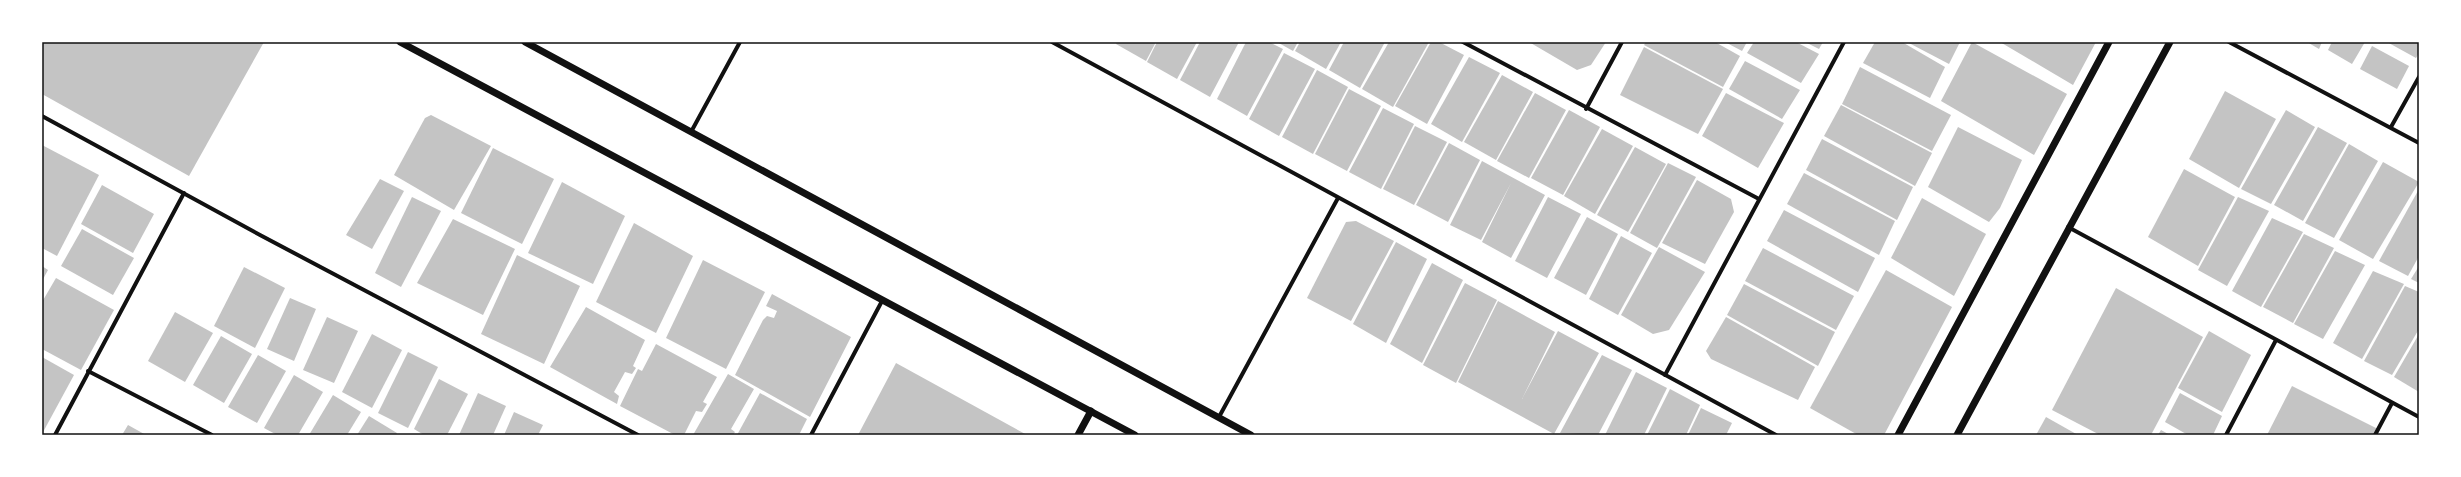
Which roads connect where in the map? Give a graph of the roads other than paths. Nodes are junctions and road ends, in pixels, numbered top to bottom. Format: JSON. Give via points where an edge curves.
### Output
{"nodes":[{"id":1,"x":400,"y":42,"type":"edge"},
{"id":2,"x":525,"y":42,"type":"edge"},
{"id":3,"x":740,"y":42,"type":"edge"},
{"id":4,"x":1052,"y":42,"type":"edge"},
{"id":5,"x":1463,"y":42,"type":"edge"},
{"id":6,"x":1622,"y":42,"type":"edge"},
{"id":7,"x":1844,"y":42,"type":"edge"},
{"id":8,"x":2109,"y":42,"type":"edge"},
{"id":9,"x":2170,"y":42,"type":"edge"},
{"id":10,"x":2229,"y":42,"type":"edge"},
{"id":11,"x":2419,"y":77,"type":"edge"},
{"id":12,"x":1586,"y":108,"type":"junction"},
{"id":13,"x":42,"y":116,"type":"edge"},
{"id":14,"x":2391,"y":127,"type":"junction"},
{"id":15,"x":691,"y":132,"type":"junction"},
{"id":16,"x":2419,"y":142,"type":"edge"},
{"id":17,"x":184,"y":193,"type":"junction"},
{"id":18,"x":1338,"y":198,"type":"junction"},
{"id":19,"x":1759,"y":199,"type":"junction"},
{"id":20,"x":2068,"y":227,"type":"junction"},
{"id":21,"x":882,"y":301,"type":"junction"},
{"id":22,"x":2276,"y":340,"type":"junction"},
{"id":23,"x":88,"y":371,"type":"junction"},
{"id":24,"x":1665,"y":375,"type":"junction"},
{"id":25,"x":2392,"y":403,"type":"junction"},
{"id":26,"x":1091,"y":411,"type":"junction"},
{"id":27,"x":1219,"y":417,"type":"junction"},
{"id":28,"x":2419,"y":417,"type":"edge"},
{"id":29,"x":54,"y":435,"type":"edge"},
{"id":30,"x":212,"y":435,"type":"edge"},
{"id":31,"x":638,"y":435,"type":"edge"},
{"id":32,"x":811,"y":435,"type":"edge"},
{"id":33,"x":1078,"y":435,"type":"edge"},
{"id":34,"x":1135,"y":435,"type":"edge"},
{"id":35,"x":1251,"y":435,"type":"edge"},
{"id":36,"x":1776,"y":435,"type":"edge"},
{"id":37,"x":1898,"y":435,"type":"edge"},
{"id":38,"x":1957,"y":435,"type":"edge"},
{"id":39,"x":2226,"y":435,"type":"edge"},
{"id":40,"x":2375,"y":435,"type":"edge"}],
"edges":[{"from":1,"to":21,"type":"street"},
{"from":2,"to":15,"type":"street"},
{"from":3,"to":15,"type":"street"},
{"from":4,"to":18,"type":"street"},
{"from":5,"to":12,"type":"street"},
{"from":6,"to":12,"type":"street"},
{"from":7,"to":19,"type":"street"},
{"from":8,"to":37,"type":"street"},
{"from":9,"to":20,"type":"street"},
{"from":10,"to":14,"type":"street"},
{"from":11,"to":14,"type":"street"},
{"from":12,"to":19,"type":"street"},
{"from":13,"to":17,"type":"street"},
{"from":14,"to":16,"type":"street"},
{"from":15,"to":27,"type":"street"},
{"from":17,"to":23,"type":"street"},
{"from":17,"to":31,"type":"street"},
{"from":18,"to":24,"type":"street"},
{"from":18,"to":27,"type":"street"},
{"from":19,"to":24,"type":"street"},
{"from":20,"to":22,"type":"street"},
{"from":20,"to":38,"type":"street"},
{"from":21,"to":26,"type":"street"},
{"from":21,"to":32,"type":"street"},
{"from":22,"to":25,"type":"street"},
{"from":22,"to":39,"type":"street"},
{"from":23,"to":29,"type":"street"},
{"from":23,"to":30,"type":"street"},
{"from":24,"to":36,"type":"street"},
{"from":25,"to":28,"type":"street"},
{"from":25,"to":40,"type":"street"},
{"from":26,"to":33,"type":"street"},
{"from":26,"to":34,"type":"street"},
{"from":27,"to":35,"type":"street"}]}
